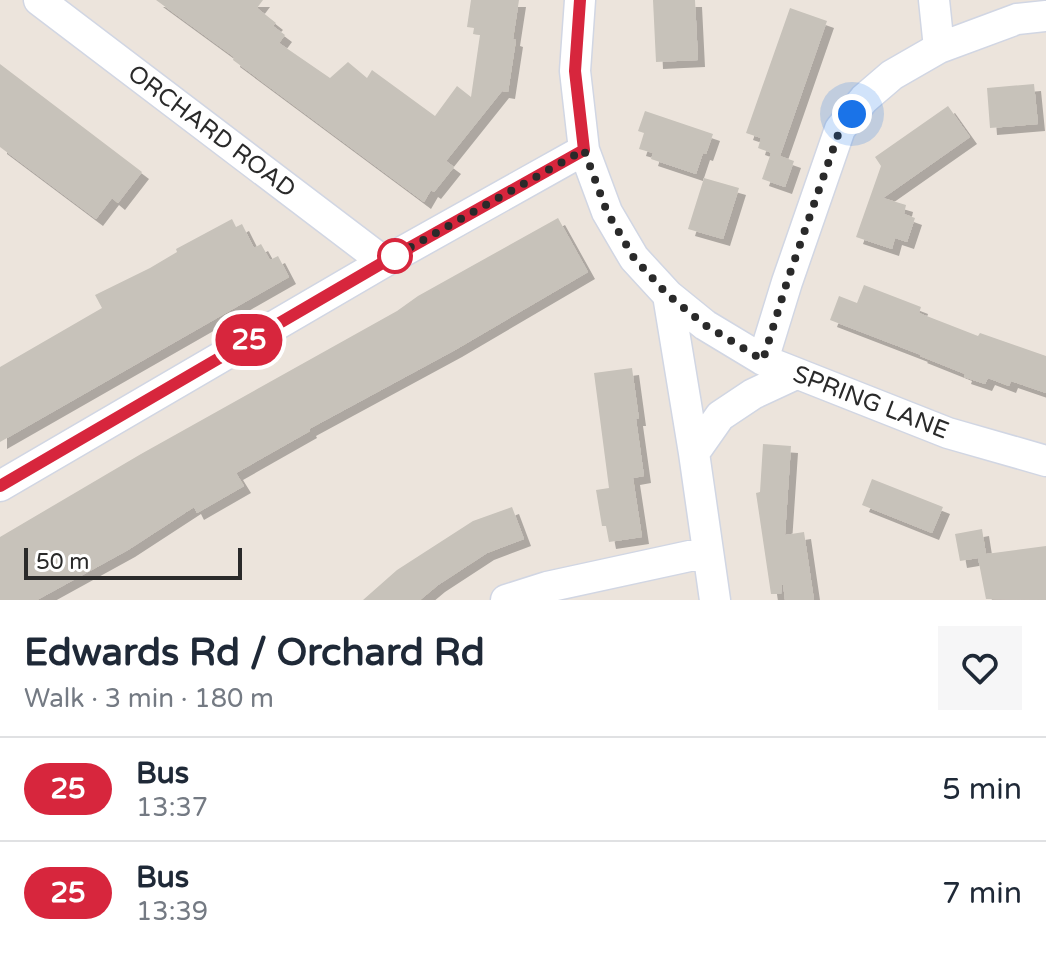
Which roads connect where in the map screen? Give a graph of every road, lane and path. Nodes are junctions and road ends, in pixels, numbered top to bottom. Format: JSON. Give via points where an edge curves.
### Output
{"nodes":[{"id":1,"x":39,"y":0,"type":"edge"},
{"id":2,"x":580,"y":0,"type":"edge"},
{"id":3,"x":934,"y":0,"type":"edge"},
{"id":4,"x":1046,"y":16,"type":"edge"},
{"id":5,"x":939,"y":48,"type":"junction"},
{"id":6,"x":584,"y":150,"type":"junction"},
{"id":7,"x":384,"y":262,"type":"junction"},
{"id":8,"x":668,"y":295,"type":"junction"},
{"id":9,"x":763,"y":360,"type":"junction"},
{"id":10,"x":796,"y":374,"type":"junction"},
{"id":11,"x":694,"y":453,"type":"junction"},
{"id":12,"x":1046,"y":461,"type":"edge"},
{"id":13,"x":0,"y":486,"type":"edge"},
{"id":14,"x":708,"y":552,"type":"junction"},
{"id":15,"x":506,"y":600,"type":"edge"},
{"id":16,"x":715,"y":600,"type":"edge"}],
"edges":[{"from":1,"to":7,"type":"street","name":"ORCHARD ROAD"},
{"from":2,"to":6,"type":"street","name":"SPRING LANE","via":[[575,71]]},
{"from":3,"to":5,"type":"street"},
{"from":4,"to":5,"type":"street","via":[[1017,19]]},
{"from":5,"to":9,"type":"street","via":[[892,75],[840,129]]},
{"from":6,"to":7,"type":"street"},
{"from":6,"to":8,"type":"street","name":"SPRING LANE","via":[[607,212],[634,258]]},
{"from":7,"to":13,"type":"street"},
{"from":8,"to":9,"type":"street","name":"SPRING LANE"},
{"from":8,"to":11,"type":"street"},
{"from":9,"to":10,"type":"street","name":"SPRING LANE"},
{"from":10,"to":11,"type":"street","via":[[720,416]]},
{"from":10,"to":12,"type":"street","name":"SPRING LANE","via":[[948,433]]},
{"from":11,"to":14,"type":"street"},
{"from":14,"to":15,"type":"street"},
{"from":14,"to":16,"type":"street"}]}
